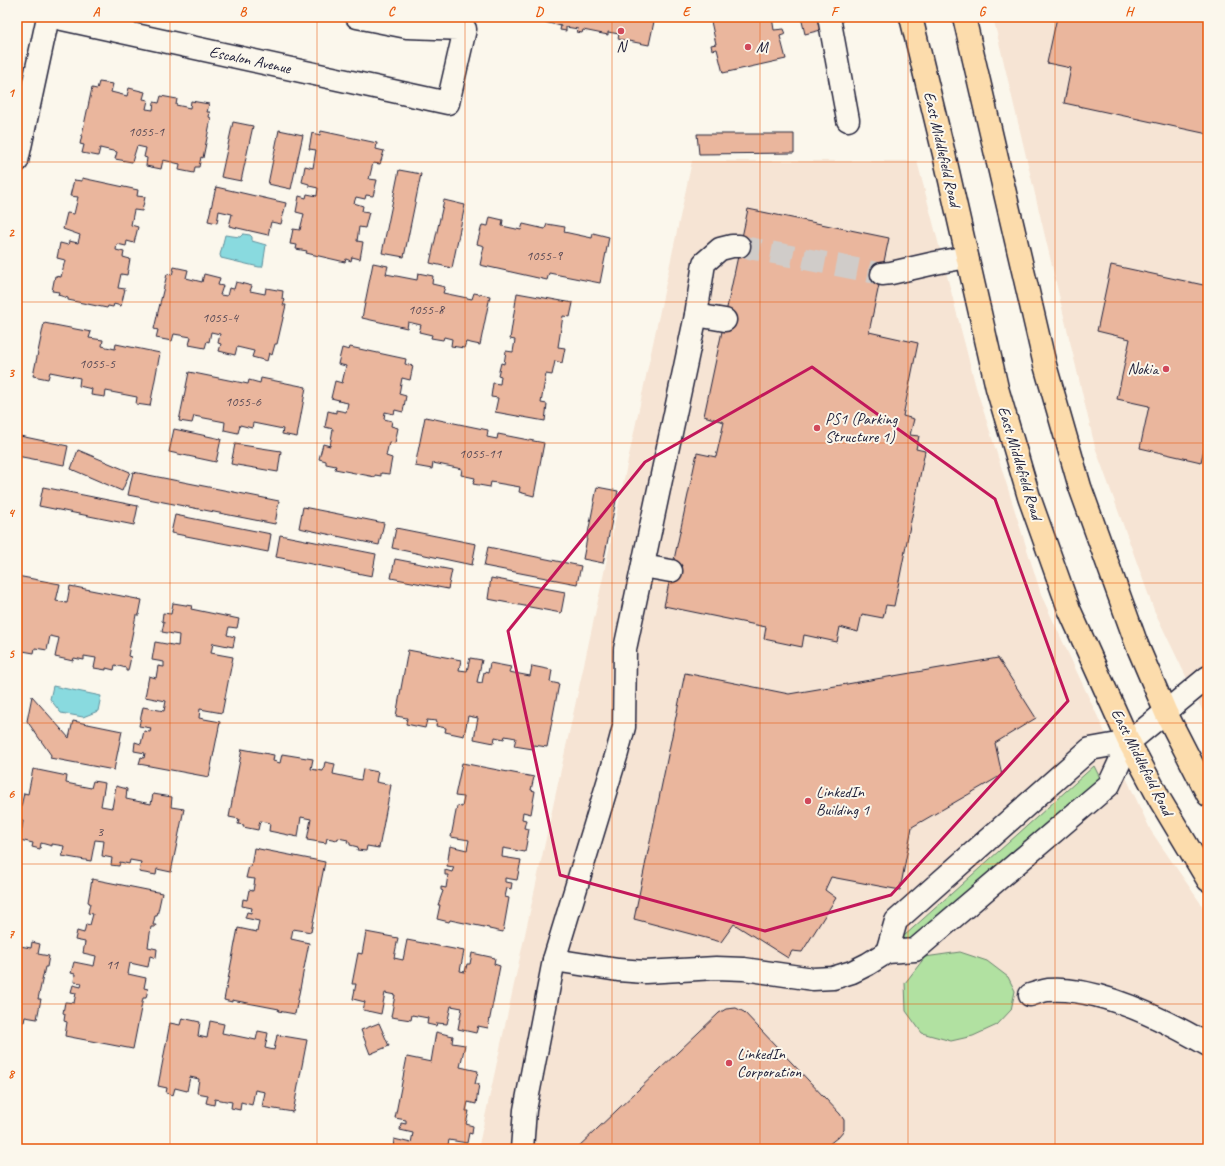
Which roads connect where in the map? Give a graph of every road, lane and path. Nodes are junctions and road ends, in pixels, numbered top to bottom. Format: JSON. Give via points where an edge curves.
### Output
{"nodes":[{"id":1,"x":48,"y":17,"type":"edge"},
{"id":2,"x":53,"y":17,"type":"edge"},
{"id":3,"x":358,"y":17,"type":"edge"},
{"id":4,"x":829,"y":17,"type":"edge"},
{"id":5,"x":911,"y":17,"type":"edge"},
{"id":6,"x":964,"y":17,"type":"edge"},
{"id":7,"x":435,"y":23,"type":"edge"},
{"id":8,"x":848,"y":120,"type":"dead end"},
{"id":9,"x":17,"y":162,"type":"edge"},
{"id":10,"x":739,"y":246,"type":"tunnel mouth"},
{"id":11,"x":967,"y":257,"type":"junction"},
{"id":12,"x":882,"y":274,"type":"tunnel mouth"},
{"id":13,"x":696,"y":315,"type":"junction"},
{"id":14,"x":725,"y":320,"type":"dead end"},
{"id":15,"x":644,"y":566,"type":"junction"},
{"id":16,"x":671,"y":571,"type":"dead end"},
{"id":17,"x":1208,"y":677,"type":"edge"},
{"id":18,"x":1166,"y":713,"type":"junction"},
{"id":19,"x":1129,"y":742,"type":"junction"},
{"id":20,"x":1208,"y":795,"type":"edge"},
{"id":21,"x":1208,"y":880,"type":"edge"},
{"id":22,"x":887,"y":952,"type":"junction"},
{"id":23,"x":554,"y":960,"type":"junction"},
{"id":24,"x":1030,"y":995,"type":"dead end"},
{"id":25,"x":1208,"y":1045,"type":"edge"},
{"id":26,"x":522,"y":1149,"type":"edge"}],
"edges":[{"from":1,"to":9,"type":"street"},
{"from":2,"to":7,"type":"street","name":"Escalon Avenue","via":[[448,103],[465,29]]},
{"from":3,"to":7,"type":"street","via":[[407,27]]},
{"from":4,"to":8,"type":"street"},
{"from":5,"to":11,"type":"main road","name":"East Middlefield Road"},
{"from":6,"to":18,"type":"main road","via":[[1045,365],[1077,480],[1130,626]]},
{"from":10,"to":13,"type":"street","via":[[720,249],[704,263]]},
{"from":11,"to":12,"type":"street"},
{"from":11,"to":19,"type":"main road","name":"East Middlefield Road","via":[[997,388],[1029,497],[1069,609]]},
{"from":13,"to":14,"type":"street"},
{"from":13,"to":15,"type":"street"},
{"from":15,"to":16,"type":"street"},
{"from":15,"to":23,"type":"street","via":[[625,649],[624,727]]},
{"from":17,"to":18,"type":"street"},
{"from":18,"to":19,"type":"street"},
{"from":18,"to":20,"type":"main road"},
{"from":19,"to":21,"type":"main road","name":"East Middlefield Road"},
{"from":19,"to":22,"type":"street","via":[[1109,785],[1100,793],[915,950]]},
{"from":19,"to":22,"type":"street","via":[[1090,749],[896,921]]},
{"from":22,"to":23,"type":"street","via":[[852,972],[833,978],[813,980],[744,969],[645,972]]},
{"from":23,"to":26,"type":"street","via":[[524,1110]]},
{"from":24,"to":25,"type":"street","via":[[1055,990],[1075,991],[1104,998],[1149,1014]]}]}
